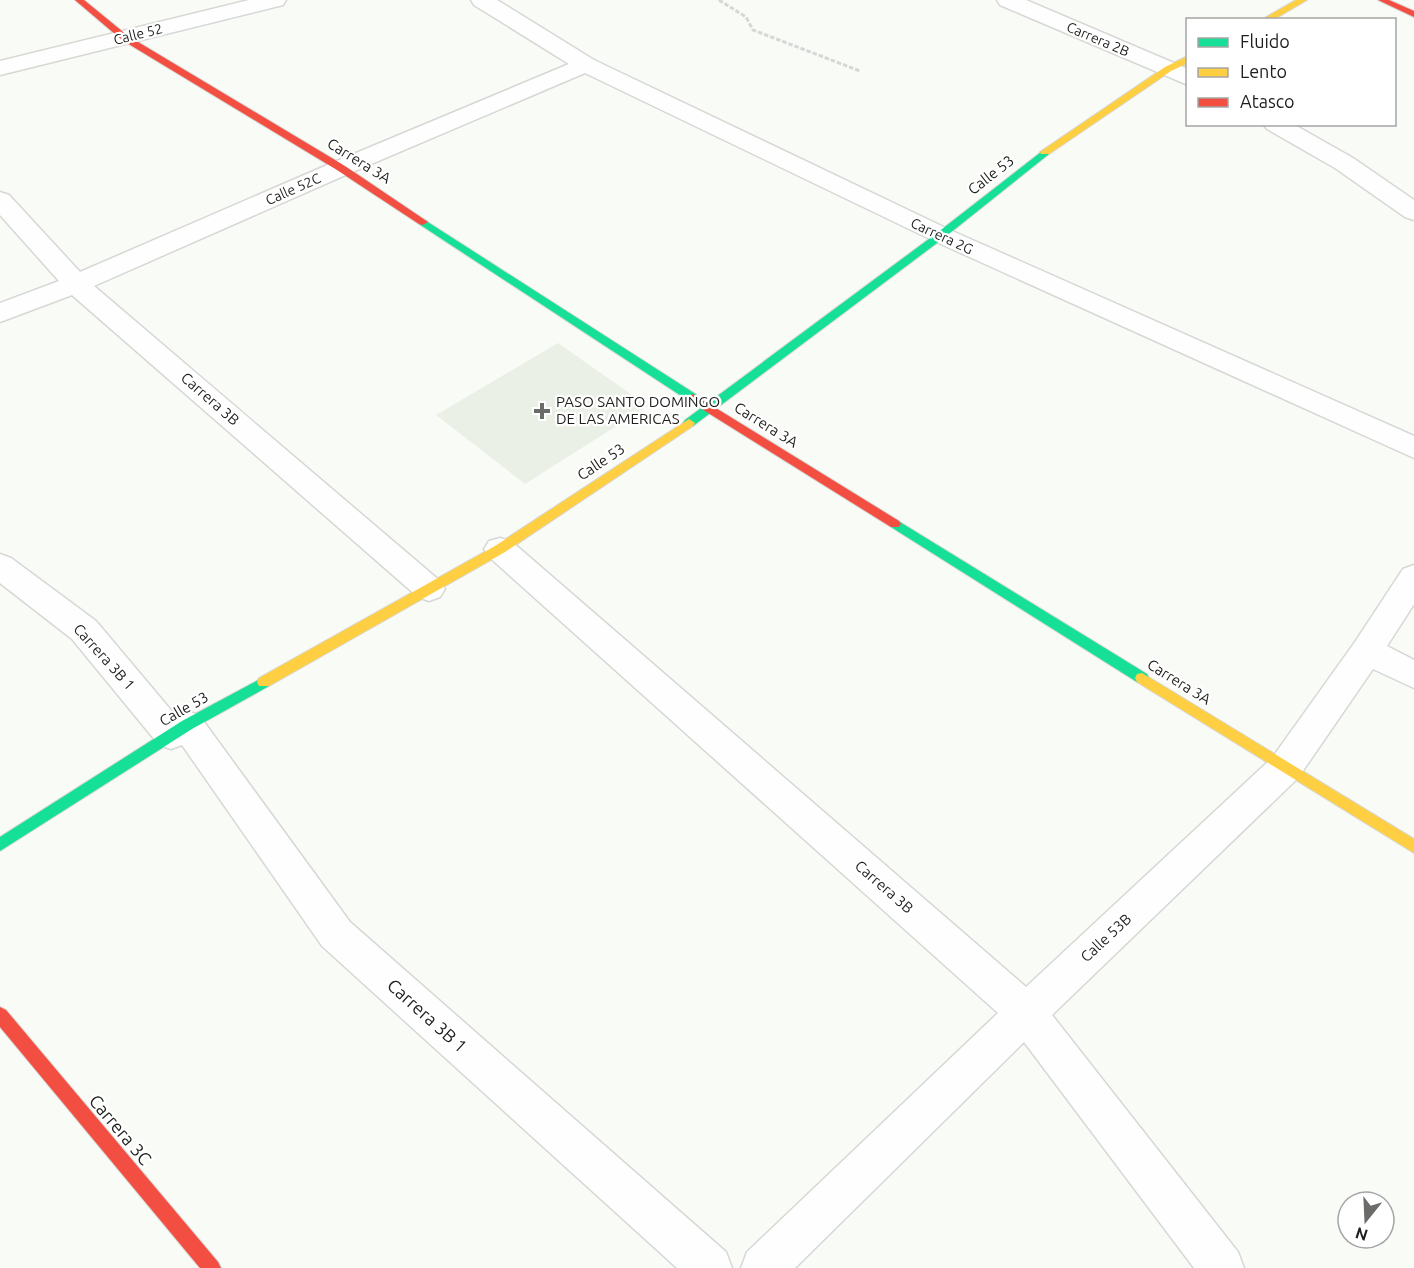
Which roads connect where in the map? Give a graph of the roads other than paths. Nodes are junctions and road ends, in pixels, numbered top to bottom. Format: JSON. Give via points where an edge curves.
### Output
{"nodes":[{"id":1,"x":82,"y":0,"type":"edge"},
{"id":2,"x":275,"y":0,"type":"edge"},
{"id":3,"x":482,"y":0,"type":"edge"},
{"id":4,"x":1008,"y":0,"type":"edge"},
{"id":5,"x":1303,"y":0,"type":"edge"},
{"id":6,"x":1382,"y":0,"type":"edge"},
{"id":7,"x":1414,"y":14,"type":"edge"},
{"id":8,"x":1269,"y":18,"type":"edge"},
{"id":9,"x":125,"y":38,"type":"junction"},
{"id":10,"x":586,"y":65,"type":"junction"},
{"id":11,"x":0,"y":68,"type":"edge"},
{"id":12,"x":1181,"y":69,"type":"edge"},
{"id":13,"x":1279,"y":126,"type":"edge"},
{"id":14,"x":341,"y":168,"type":"junction"},
{"id":15,"x":0,"y":200,"type":"edge"},
{"id":16,"x":1414,"y":212,"type":"edge"},
{"id":17,"x":941,"y":235,"type":"junction"},
{"id":18,"x":76,"y":284,"type":"junction"},
{"id":19,"x":0,"y":313,"type":"edge"},
{"id":20,"x":710,"y":409,"type":"junction"},
{"id":21,"x":1414,"y":448,"type":"edge"},
{"id":22,"x":500,"y":549,"type":"junction"},
{"id":23,"x":0,"y":566,"type":"edge"},
{"id":24,"x":1414,"y":577,"type":"edge"},
{"id":25,"x":429,"y":589,"type":"junction"},
{"id":26,"x":1367,"y":651,"type":"junction"},
{"id":27,"x":1414,"y":675,"type":"edge"},
{"id":28,"x":179,"y":730,"type":"junction"},
{"id":29,"x":1286,"y":768,"type":"junction"},
{"id":30,"x":0,"y":845,"type":"edge"},
{"id":31,"x":1414,"y":847,"type":"edge"},
{"id":32,"x":1026,"y":1013,"type":"junction"},
{"id":33,"x":0,"y":1015,"type":"edge"},
{"id":34,"x":212,"y":1268,"type":"edge"},
{"id":35,"x":710,"y":1268,"type":"edge"},
{"id":36,"x":763,"y":1268,"type":"edge"},
{"id":37,"x":1222,"y":1268,"type":"edge"}],
"edges":[{"from":1,"to":9,"type":"street","name":"Carrera 3A"},
{"from":2,"to":9,"type":"street","name":"Calle 52"},
{"from":3,"to":10,"type":"street","name":"Carrera 2G"},
{"from":4,"to":12,"type":"street","name":"Carrera 2B"},
{"from":5,"to":8,"type":"street"},
{"from":6,"to":7,"type":"street"},
{"from":9,"to":11,"type":"street","name":"Calle 52"},
{"from":9,"to":14,"type":"street","name":"Carrera 3A"},
{"from":10,"to":14,"type":"street","name":"Calle 52C"},
{"from":10,"to":17,"type":"street","name":"Carrera 2G"},
{"from":12,"to":17,"type":"street","name":"Calle 53","via":[[1052,147]]},
{"from":13,"to":16,"type":"street","via":[[1344,163]]},
{"from":14,"to":18,"type":"street","name":"Calle 52C"},
{"from":14,"to":20,"type":"street","name":"Carrera 3A"},
{"from":15,"to":18,"type":"street","name":"Carrera 3B"},
{"from":17,"to":20,"type":"street","name":"Calle 53"},
{"from":17,"to":21,"type":"street","name":"Carrera 2G"},
{"from":18,"to":19,"type":"street","name":"Calle 52C"},
{"from":18,"to":25,"type":"street","name":"Carrera 3B"},
{"from":20,"to":22,"type":"street","name":"Calle 53"},
{"from":20,"to":29,"type":"street","name":"Carrera 3A"},
{"from":22,"to":25,"type":"street","name":"Calle 53"},
{"from":22,"to":32,"type":"street","name":"Carrera 3B"},
{"from":23,"to":28,"type":"street","name":"Carrera 3B 1","via":[[84,630]]},
{"from":24,"to":26,"type":"street","name":"Calle 53B"},
{"from":25,"to":28,"type":"street","name":"Calle 53"},
{"from":26,"to":27,"type":"street"},
{"from":26,"to":29,"type":"street","name":"Calle 53B"},
{"from":28,"to":30,"type":"street","name":"Calle 53"},
{"from":28,"to":35,"type":"street","name":"Carrera 3B 1","via":[[336,934]]},
{"from":29,"to":31,"type":"street","name":"Carrera 3A"},
{"from":29,"to":32,"type":"street","name":"Calle 53B"},
{"from":32,"to":36,"type":"street","name":"Calle 53B"},
{"from":32,"to":37,"type":"street","name":"Carrera 3B"},
{"from":33,"to":34,"type":"street","name":"Carrera 3C"}]}
